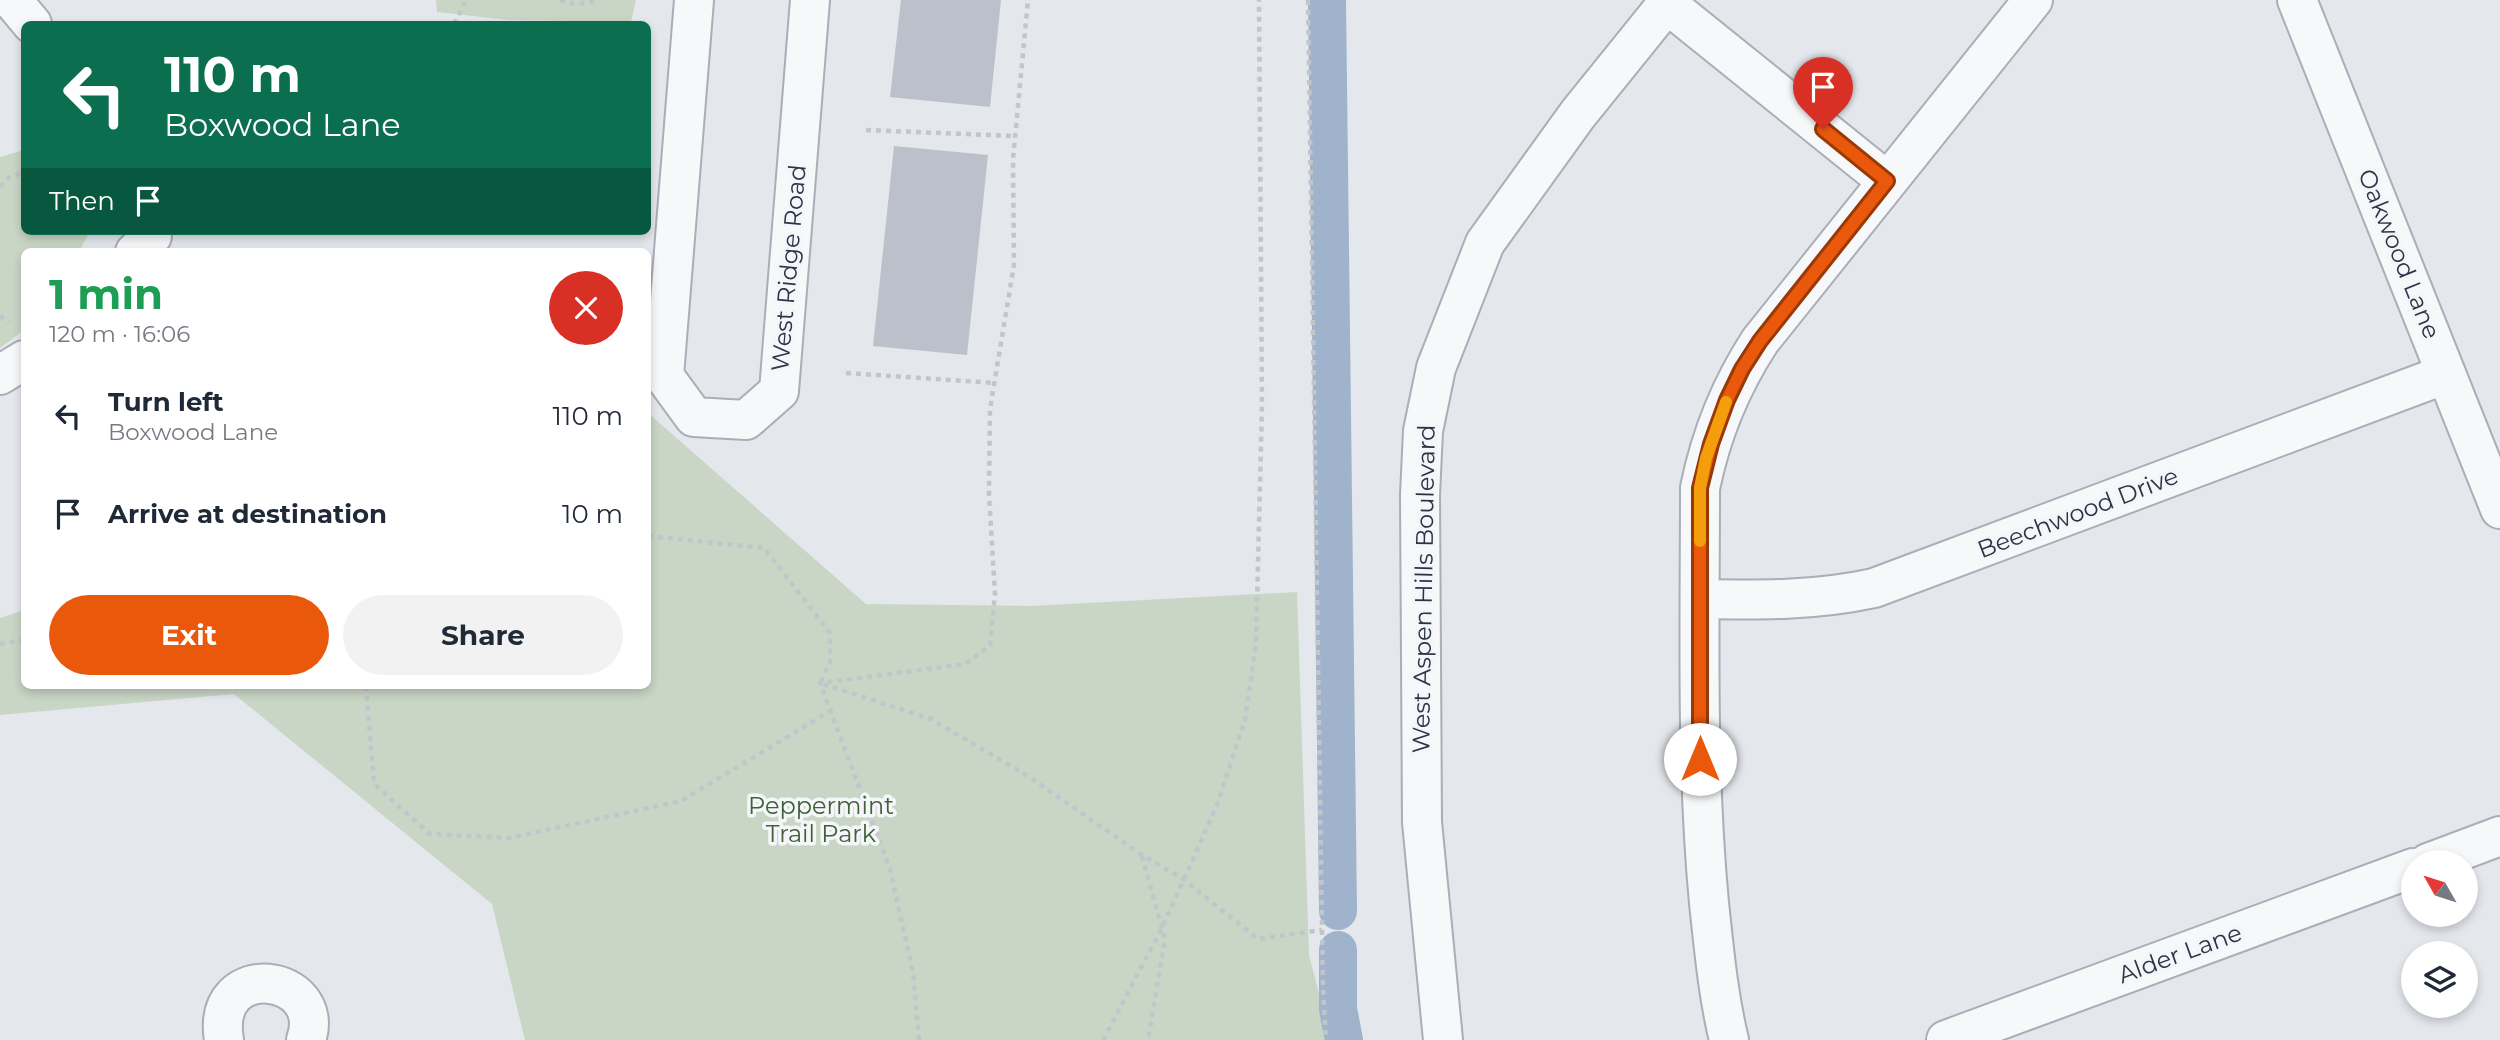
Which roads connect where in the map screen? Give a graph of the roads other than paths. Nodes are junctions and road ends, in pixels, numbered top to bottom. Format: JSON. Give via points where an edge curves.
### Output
{"nodes":[{"id":1,"x":12,"y":0,"type":"edge"},
{"id":2,"x":694,"y":0,"type":"edge"},
{"id":3,"x":810,"y":0,"type":"edge"},
{"id":4,"x":2033,"y":0,"type":"edge"},
{"id":5,"x":2297,"y":0,"type":"edge"},
{"id":6,"x":1669,"y":2,"type":"edge"},
{"id":7,"x":30,"y":21,"type":"edge"},
{"id":8,"x":1887,"y":181,"type":"junction"},
{"id":9,"x":21,"y":362,"type":"edge"},
{"id":10,"x":2446,"y":374,"type":"junction"},
{"id":11,"x":0,"y":375,"type":"edge"},
{"id":12,"x":2500,"y":509,"type":"edge"},
{"id":13,"x":1700,"y":599,"type":"junction"},
{"id":14,"x":2500,"y":836,"type":"edge"},
{"id":15,"x":2463,"y":850,"type":"edge"},
{"id":16,"x":2401,"y":872,"type":"edge"},
{"id":17,"x":224,"y":1040,"type":"edge"},
{"id":18,"x":306,"y":1040,"type":"edge"},
{"id":19,"x":1443,"y":1040,"type":"edge"},
{"id":20,"x":1729,"y":1040,"type":"edge"},
{"id":21,"x":1946,"y":1040,"type":"edge"}],
"edges":[{"from":1,"to":7,"type":"street"},
{"from":2,"to":3,"type":"street","name":"West Ridge Road","via":[[664,376],[694,417],[746,420],[779,391]]},
{"from":4,"to":8,"type":"street"},
{"from":5,"to":10,"type":"street","name":"Oakwood Lane"},
{"from":6,"to":8,"type":"street"},
{"from":6,"to":19,"type":"street","name":"West Aspen Hills Boulevard","via":[[1577,114],[1485,243],[1436,368],[1423,431],[1420,495],[1422,822]]},
{"from":8,"to":13,"type":"street","via":[[1760,341],[1727,400],[1700,488]]},
{"from":9,"to":11,"type":"street"},
{"from":10,"to":12,"type":"street","name":"Oakwood Lane"},
{"from":10,"to":13,"type":"street","name":"Beechwood Drive","via":[[1874,588],[1802,600]]},
{"from":13,"to":20,"type":"street","via":[[1705,858]]},
{"from":14,"to":15,"type":"street"},
{"from":16,"to":21,"type":"street","name":"Alder Lane"},
{"from":17,"to":18,"type":"street","via":[[223,1011],[231,998],[242,989],[270,982],[284,986],[304,1006]]}]}
